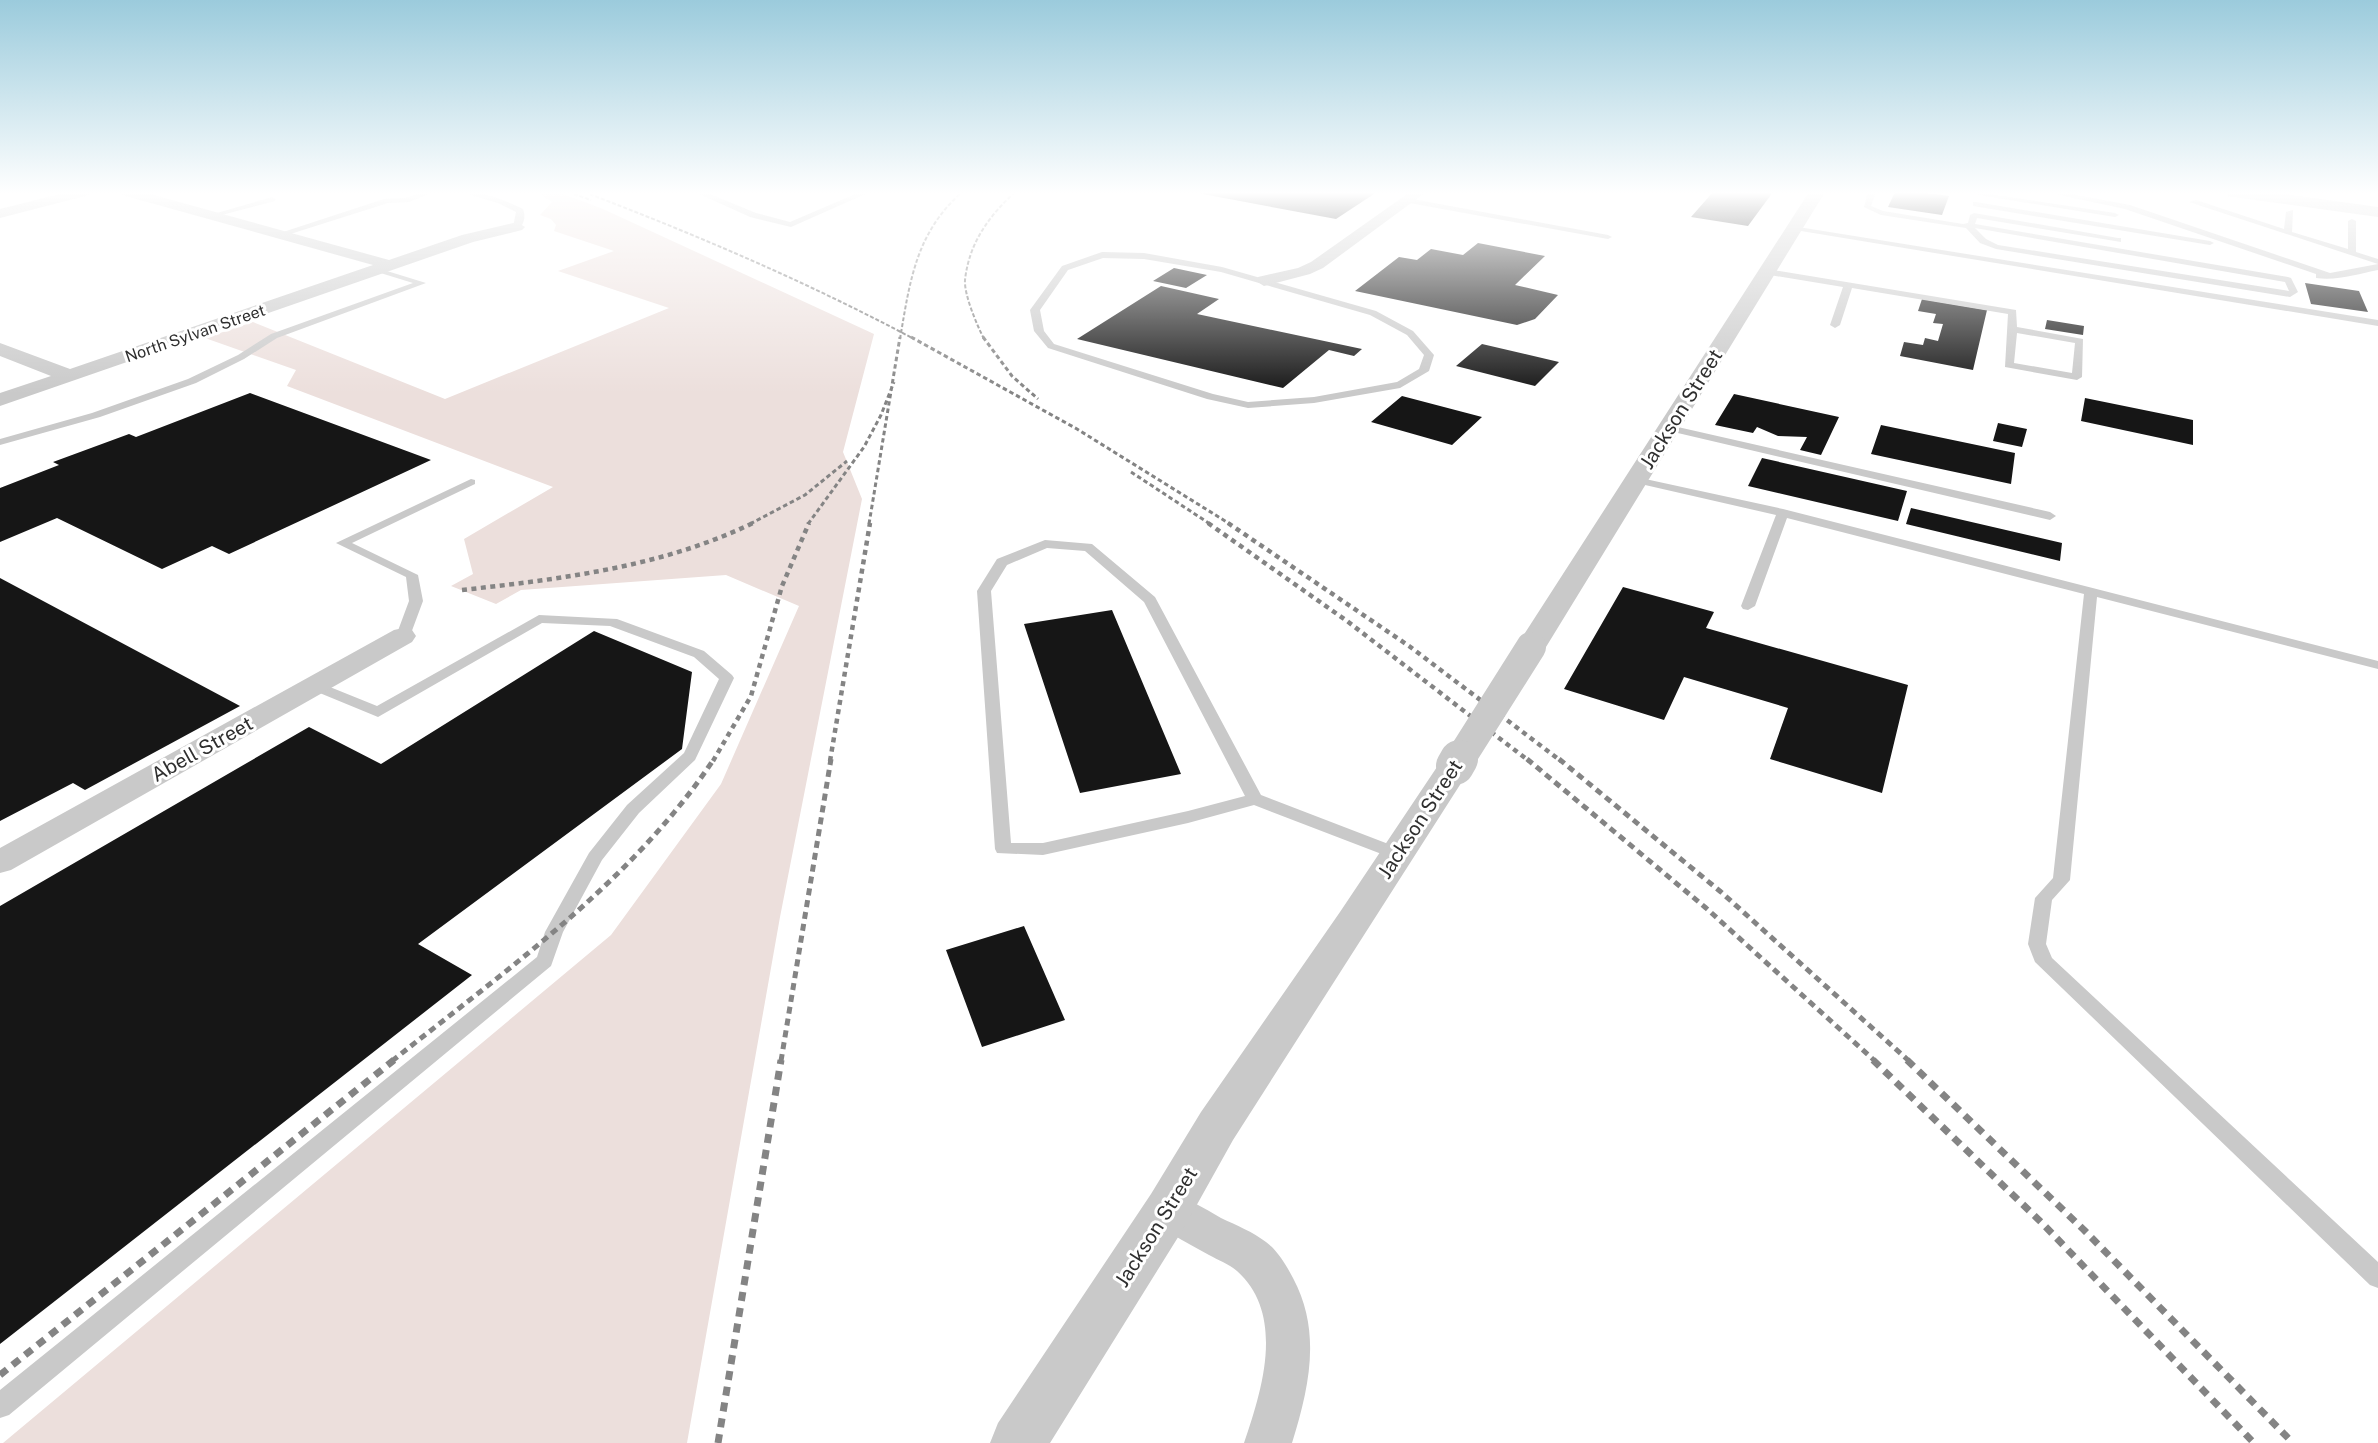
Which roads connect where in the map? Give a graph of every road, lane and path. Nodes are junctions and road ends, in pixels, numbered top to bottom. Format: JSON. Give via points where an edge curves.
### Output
{"nodes":[{"id":1,"x":359,"y":259,"type":"edge"},
{"id":2,"x":405,"y":259,"type":"edge"},
{"id":3,"x":1090,"y":259,"type":"edge"},
{"id":4,"x":1162,"y":259,"type":"edge"},
{"id":5,"x":1325,"y":259,"type":"edge"},
{"id":6,"x":1775,"y":259,"type":"edge"},
{"id":7,"x":1987,"y":259,"type":"edge"},
{"id":8,"x":2073,"y":259,"type":"edge"},
{"id":9,"x":2166,"y":259,"type":"edge"},
{"id":10,"x":2281,"y":259,"type":"edge"},
{"id":11,"x":2260,"y":265,"type":"dead end"},
{"id":12,"x":383,"y":267,"type":"junction"},
{"id":13,"x":2378,"y":267,"type":"edge"},
{"id":14,"x":1767,"y":272,"type":"junction"},
{"id":15,"x":2299,"y":275,"type":"junction"},
{"id":16,"x":2329,"y":276,"type":"junction"},
{"id":17,"x":2288,"y":280,"type":"junction"},
{"id":18,"x":1264,"y":281,"type":"junction"},
{"id":19,"x":1848,"y":286,"type":"junction"},
{"id":20,"x":2378,"y":323,"type":"edge"},
{"id":21,"x":1835,"y":325,"type":"dead end"},
{"id":22,"x":2013,"y":329,"type":"junction"},
{"id":23,"x":0,"y":349,"type":"edge"},
{"id":24,"x":69,"y":376,"type":"junction"},
{"id":25,"x":0,"y":400,"type":"edge"},
{"id":26,"x":1669,"y":428,"type":"junction"},
{"id":27,"x":0,"y":442,"type":"edge"},
{"id":28,"x":1636,"y":480,"type":"junction"},
{"id":29,"x":471,"y":482,"type":"dead end"},
{"id":30,"x":1783,"y":513,"type":"junction"},
{"id":31,"x":2050,"y":516,"type":"dead end"},
{"id":32,"x":2091,"y":593,"type":"junction"},
{"id":33,"x":1748,"y":606,"type":"dead end"},
{"id":34,"x":403,"y":636,"type":"joint"},
{"id":35,"x":2378,"y":665,"type":"edge"},
{"id":36,"x":315,"y":686,"type":"junction"},
{"id":37,"x":1255,"y":799,"type":"junction"},
{"id":38,"x":1398,"y":854,"type":"junction"},
{"id":39,"x":0,"y":862,"type":"edge"},
{"id":40,"x":1168,"y":1210,"type":"junction"},
{"id":41,"x":2378,"y":1277,"type":"edge"},
{"id":42,"x":0,"y":1406,"type":"edge"},
{"id":43,"x":1018,"y":1443,"type":"edge"},
{"id":44,"x":1268,"y":1443,"type":"edge"}],
"edges":[{"from":1,"to":12,"type":"street"},
{"from":2,"to":12,"type":"street","name":"North Sylvan Street"},
{"from":3,"to":18,"type":"lane","via":[[1065,268],[1035,310],[1039,331],[1050,346],[1248,405],[1314,400],[1400,385],[1424,371],[1429,355],[1410,333],[1373,313]]},
{"from":4,"to":18,"type":"lane"},
{"from":5,"to":18,"type":"street","via":[[1285,277]]},
{"from":6,"to":14,"type":"street","name":"Jackson Street"},
{"from":7,"to":20,"type":"lane"},
{"from":8,"to":17,"type":"lane","via":[[2290,294],[2294,292]]},
{"from":9,"to":17,"type":"lane"},
{"from":10,"to":16,"type":"lane"},
{"from":11,"to":15,"type":"lane"},
{"from":12,"to":24,"type":"street","name":"North Sylvan Street"},
{"from":12,"to":27,"type":"lane","via":[[422,283],[274,336],[192,381],[96,415]]},
{"from":13,"to":16,"type":"lane"},
{"from":14,"to":19,"type":"lane"},
{"from":14,"to":26,"type":"street","name":"Jackson Street"},
{"from":15,"to":16,"type":"lane"},
{"from":15,"to":17,"type":"lane"},
{"from":19,"to":21,"type":"lane"},
{"from":19,"to":22,"type":"lane","via":[[1890,289],[2013,312]]},
{"from":22,"to":22,"type":"lane","via":[[2009,365],[2077,377],[2080,340]]},
{"from":23,"to":24,"type":"street"},
{"from":24,"to":25,"type":"street","name":"North Sylvan Street"},
{"from":26,"to":28,"type":"street","name":"Jackson Street"},
{"from":26,"to":31,"type":"lane"},
{"from":28,"to":30,"type":"lane"},
{"from":28,"to":38,"type":"street","name":"Jackson Street","bridge":true},
{"from":29,"to":34,"type":"lane","via":[[342,543],[412,575],[416,601]]},
{"from":30,"to":32,"type":"lane"},
{"from":30,"to":33,"type":"lane"},
{"from":32,"to":35,"type":"lane"},
{"from":32,"to":41,"type":"lane","via":[[2061,880],[2044,898],[2037,944],[2044,962]]},
{"from":34,"to":36,"type":"street","name":"Abell Street"},
{"from":36,"to":39,"type":"street","name":"Abell Street"},
{"from":36,"to":42,"type":"lane","via":[[378,712],[539,619],[612,622],[699,654],[727,678],[690,756],[633,809],[595,857],[554,932],[545,961]]},
{"from":37,"to":37,"type":"lane","via":[[1043,849],[1003,849],[984,591],[1002,562],[1045,544],[1088,547],[1150,600]]},
{"from":37,"to":38,"type":"lane"},
{"from":38,"to":40,"type":"street","name":"Jackson Street","via":[[1217,1126]]},
{"from":40,"to":43,"type":"street","name":"Jackson Street"},
{"from":40,"to":44,"type":"street","via":[[1252,1257],[1275,1284],[1283,1302],[1289,1347],[1286,1381]]}]}
